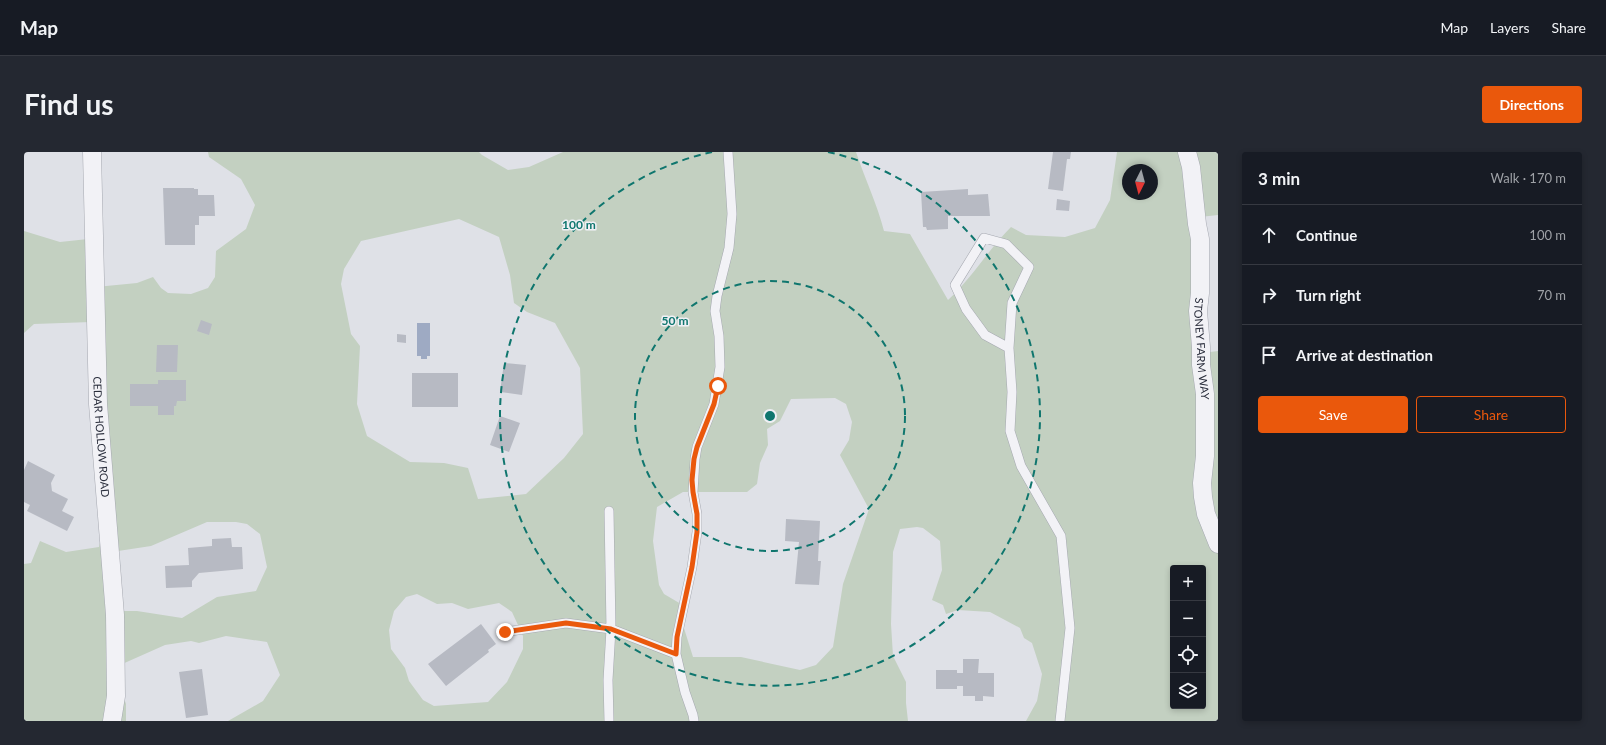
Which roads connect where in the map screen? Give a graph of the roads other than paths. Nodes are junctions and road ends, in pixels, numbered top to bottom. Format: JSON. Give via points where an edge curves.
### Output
{"nodes":[{"id":1,"x":92,"y":152,"type":"edge"},
{"id":2,"x":728,"y":152,"type":"edge"},
{"id":3,"x":1187,"y":152,"type":"edge"},
{"id":4,"x":1009,"y":348,"type":"junction"},
{"id":5,"x":609,"y":511,"type":"dead end"},
{"id":6,"x":1218,"y":544,"type":"edge"},
{"id":7,"x":611,"y":629,"type":"junction"},
{"id":8,"x":505,"y":632,"type":"dead end"},
{"id":9,"x":676,"y":654,"type":"junction"},
{"id":10,"x":112,"y":721,"type":"edge"},
{"id":11,"x":609,"y":721,"type":"edge"},
{"id":12,"x":694,"y":721,"type":"edge"},
{"id":13,"x":1060,"y":721,"type":"edge"}],
"edges":[{"from":1,"to":10,"type":"street","name":"CEDAR HOLLOW ROAD","via":[[98,404],[114,615],[116,696]]},
{"from":2,"to":9,"type":"lane","via":[[732,214],[729,248],[715,311],[720,336],[718,380],[714,404],[694,459],[692,480],[697,532]]},
{"from":3,"to":6,"type":"street","name":"STONEY FARM WAY","via":[[1200,239],[1198,311],[1205,402],[1203,497],[1206,514]]},
{"from":4,"to":4,"type":"lane","via":[[1012,303],[1029,267],[1006,244],[984,238],[954,285],[966,309],[985,334]]},
{"from":4,"to":13,"type":"lane","via":[[1012,392],[1010,431],[1021,466],[1061,536],[1070,628]]},
{"from":5,"to":7,"type":"lane"},
{"from":7,"to":8,"type":"lane","via":[[566,623]]},
{"from":7,"to":9,"type":"lane"},
{"from":7,"to":11,"type":"lane"},
{"from":9,"to":12,"type":"lane"}]}
